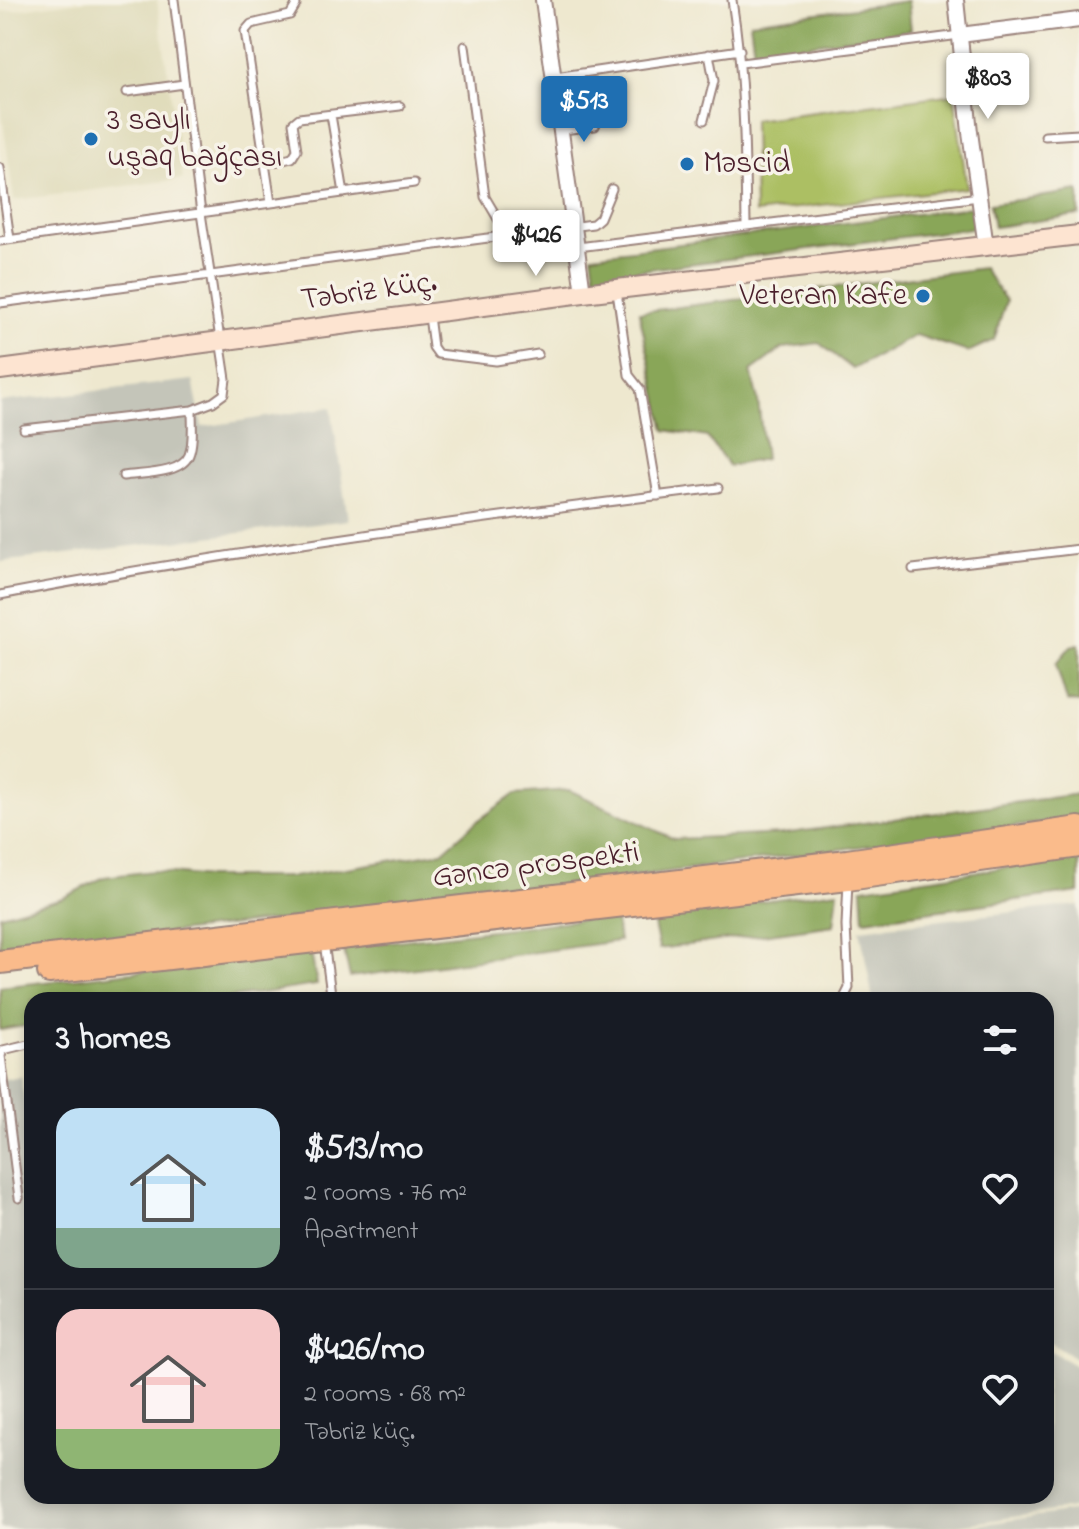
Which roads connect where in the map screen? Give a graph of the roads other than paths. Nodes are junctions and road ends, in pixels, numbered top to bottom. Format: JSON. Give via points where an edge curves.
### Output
{"nodes":[{"id":1,"x":174,"y":0,"type":"edge"},
{"id":2,"x":295,"y":0,"type":"edge"},
{"id":3,"x":543,"y":0,"type":"edge"},
{"id":4,"x":732,"y":0,"type":"edge"},
{"id":5,"x":956,"y":0,"type":"edge"},
{"id":6,"x":1079,"y":20,"type":"edge"},
{"id":7,"x":960,"y":35,"type":"junction"},
{"id":8,"x":465,"y":46,"type":"dead end"},
{"id":9,"x":740,"y":50,"type":"junction"},
{"id":10,"x":709,"y":54,"type":"junction"},
{"id":11,"x":741,"y":63,"type":"junction"},
{"id":12,"x":555,"y":77,"type":"junction"},
{"id":13,"x":184,"y":84,"type":"junction"},
{"id":14,"x":127,"y":92,"type":"dead end"},
{"id":15,"x":400,"y":106,"type":"dead end"},
{"id":16,"x":331,"y":115,"type":"junction"},
{"id":17,"x":704,"y":120,"type":"dead end"},
{"id":18,"x":595,"y":126,"type":"dead end"},
{"id":19,"x":563,"y":130,"type":"junction"},
{"id":20,"x":1079,"y":134,"type":"edge"},
{"id":21,"x":1045,"y":136,"type":"dead end"},
{"id":22,"x":266,"y":164,"type":"junction"},
{"id":23,"x":0,"y":168,"type":"edge"},
{"id":24,"x":0,"y":175,"type":"edge"},
{"id":25,"x":414,"y":183,"type":"dead end"},
{"id":26,"x":612,"y":189,"type":"dead end"},
{"id":27,"x":344,"y":193,"type":"junction"},
{"id":28,"x":979,"y":197,"type":"junction"},
{"id":29,"x":271,"y":203,"type":"junction"},
{"id":30,"x":201,"y":213,"type":"junction"},
{"id":31,"x":746,"y":225,"type":"junction"},
{"id":32,"x":575,"y":227,"type":"junction"},
{"id":33,"x":1079,"y":235,"type":"edge"},
{"id":34,"x":508,"y":236,"type":"junction"},
{"id":35,"x":10,"y":239,"type":"junction"},
{"id":36,"x":0,"y":241,"type":"edge"},
{"id":37,"x":578,"y":247,"type":"junction"},
{"id":38,"x":986,"y":247,"type":"junction"},
{"id":39,"x":210,"y":274,"type":"junction"},
{"id":40,"x":617,"y":289,"type":"junction"},
{"id":41,"x":583,"y":293,"type":"junction"},
{"id":42,"x":0,"y":303,"type":"edge"},
{"id":43,"x":429,"y":314,"type":"junction"},
{"id":44,"x":220,"y":342,"type":"junction"},
{"id":45,"x":538,"y":354,"type":"dead end"},
{"id":46,"x":0,"y":370,"type":"edge"},
{"id":47,"x":192,"y":410,"type":"junction"},
{"id":48,"x":24,"y":429,"type":"dead end"},
{"id":49,"x":123,"y":476,"type":"dead end"},
{"id":50,"x":718,"y":488,"type":"dead end"},
{"id":51,"x":658,"y":496,"type":"junction"},
{"id":52,"x":1079,"y":549,"type":"edge"},
{"id":53,"x":913,"y":569,"type":"dead end"},
{"id":54,"x":0,"y":595,"type":"edge"},
{"id":55,"x":1079,"y":828,"type":"edge"},
{"id":56,"x":1079,"y":846,"type":"edge"},
{"id":57,"x":848,"y":879,"type":"junction"},
{"id":58,"x":323,"y":933,"type":"junction"},
{"id":59,"x":0,"y":962,"type":"edge"},
{"id":60,"x":0,"y":977,"type":"edge"},
{"id":61,"x":330,"y":992,"type":"edge"},
{"id":62,"x":847,"y":992,"type":"edge"},
{"id":63,"x":24,"y":1044,"type":"edge"},
{"id":64,"x":19,"y":1198,"type":"dead end"}],
"edges":[{"from":1,"to":13,"type":"lane"},
{"from":2,"to":22,"type":"lane","via":[[290,15],[251,24],[245,31]]},
{"from":3,"to":12,"type":"street"},
{"from":4,"to":9,"type":"lane"},
{"from":5,"to":7,"type":"street"},
{"from":6,"to":7,"type":"street"},
{"from":7,"to":11,"type":"lane"},
{"from":7,"to":28,"type":"street"},
{"from":8,"to":34,"type":"lane","via":[[485,197]]},
{"from":9,"to":10,"type":"lane"},
{"from":9,"to":11,"type":"lane"},
{"from":10,"to":12,"type":"lane"},
{"from":10,"to":17,"type":"lane","via":[[714,81]]},
{"from":11,"to":31,"type":"lane"},
{"from":12,"to":19,"type":"street"},
{"from":13,"to":14,"type":"lane"},
{"from":13,"to":30,"type":"lane"},
{"from":15,"to":16,"type":"lane"},
{"from":16,"to":22,"type":"lane","via":[[299,118],[293,123],[297,150],[292,158]]},
{"from":16,"to":27,"type":"lane"},
{"from":18,"to":19,"type":"lane"},
{"from":19,"to":32,"type":"street"},
{"from":20,"to":21,"type":"lane"},
{"from":22,"to":29,"type":"lane"},
{"from":23,"to":24,"type":"lane"},
{"from":24,"to":35,"type":"lane"},
{"from":25,"to":27,"type":"lane"},
{"from":26,"to":32,"type":"lane","via":[[600,218]]},
{"from":27,"to":29,"type":"lane"},
{"from":28,"to":31,"type":"lane"},
{"from":28,"to":38,"type":"street"},
{"from":29,"to":30,"type":"lane"},
{"from":30,"to":35,"type":"lane"},
{"from":30,"to":39,"type":"lane"},
{"from":31,"to":37,"type":"lane"},
{"from":32,"to":34,"type":"lane"},
{"from":32,"to":37,"type":"street"},
{"from":33,"to":38,"type":"main road","name":"Təbriz küç."},
{"from":34,"to":39,"type":"lane"},
{"from":35,"to":36,"type":"lane"},
{"from":37,"to":41,"type":"street"},
{"from":38,"to":40,"type":"main road","name":"Təbriz küç."},
{"from":39,"to":42,"type":"lane"},
{"from":39,"to":44,"type":"lane"},
{"from":40,"to":41,"type":"main road","name":"Təbriz küç."},
{"from":40,"to":51,"type":"lane","via":[[629,375],[640,389]]},
{"from":41,"to":43,"type":"main road","name":"Təbriz küç."},
{"from":43,"to":44,"type":"main road","name":"Təbriz küç."},
{"from":43,"to":45,"type":"lane","via":[[438,354],[496,361]]},
{"from":44,"to":46,"type":"main road","name":"Təbriz küç."},
{"from":44,"to":47,"type":"lane","via":[[224,394]]},
{"from":47,"to":48,"type":"lane"},
{"from":47,"to":49,"type":"lane","via":[[191,446],[183,464]]},
{"from":50,"to":51,"type":"lane"},
{"from":51,"to":54,"type":"lane","via":[[440,524]]},
{"from":52,"to":53,"type":"lane"},
{"from":55,"to":58,"type":"main road","name":"Gəncə prospekti"},
{"from":56,"to":57,"type":"main road","name":"Gəncə prospekti"},
{"from":57,"to":58,"type":"main road","name":"Gəncə prospekti"},
{"from":57,"to":62,"type":"lane"},
{"from":58,"to":59,"type":"main road","name":"Gəncə prospekti"},
{"from":58,"to":60,"type":"main road","name":"Gəncə prospekti"},
{"from":58,"to":61,"type":"lane"},
{"from":63,"to":64,"type":"lane","via":[[3,1050],[1,1056]]}]}
